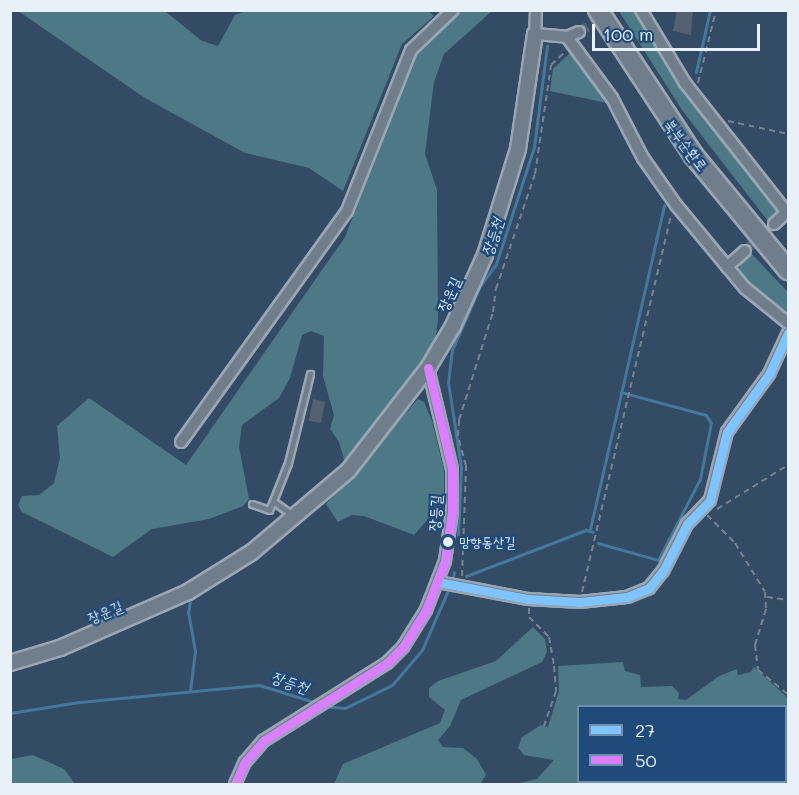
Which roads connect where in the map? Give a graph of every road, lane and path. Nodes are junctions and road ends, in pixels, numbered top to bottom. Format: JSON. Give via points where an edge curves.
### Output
{"nodes":[{"id":1,"x":453,"y":10,"type":"edge"},
{"id":2,"x":536,"y":10,"type":"edge"},
{"id":3,"x":598,"y":10,"type":"edge"},
{"id":4,"x":641,"y":10,"type":"edge"},
{"id":5,"x":716,"y":10,"type":"edge"},
{"id":6,"x":579,"y":32,"type":"tunnel mouth"},
{"id":7,"x":535,"y":34,"type":"junction"},
{"id":8,"x":567,"y":37,"type":"junction"},
{"id":9,"x":695,"y":96,"type":"junction"},
{"id":10,"x":717,"y":122,"type":"junction"},
{"id":11,"x":789,"y":134,"type":"edge"},
{"id":12,"x":676,"y":205,"type":"junction"},
{"id":13,"x":788,"y":213,"type":"edge"},
{"id":14,"x":774,"y":224,"type":"tunnel mouth"},
{"id":15,"x":745,"y":251,"type":"tunnel mouth"},
{"id":16,"x":727,"y":267,"type":"junction"},
{"id":17,"x":789,"y":270,"type":"edge"},
{"id":18,"x":789,"y":322,"type":"edge"},
{"id":19,"x":789,"y":333,"type":"edge"},
{"id":20,"x":428,"y":368,"type":"junction"},
{"id":21,"x":310,"y":374,"type":"dead end"},
{"id":22,"x":181,"y":442,"type":"dead end"},
{"id":23,"x":789,"y":465,"type":"edge"},
{"id":24,"x":273,"y":501,"type":"junction"},
{"id":25,"x":252,"y":504,"type":"dead end"},
{"id":26,"x":701,"y":510,"type":"junction"},
{"id":27,"x":295,"y":518,"type":"junction"},
{"id":28,"x":451,"y":585,"type":"junction"},
{"id":29,"x":767,"y":597,"type":"junction"},
{"id":30,"x":528,"y":599,"type":"junction"},
{"id":31,"x":789,"y":600,"type":"edge"},
{"id":32,"x":580,"y":602,"type":"junction"},
{"id":33,"x":10,"y":663,"type":"edge"},
{"id":34,"x":789,"y":694,"type":"edge"},
{"id":35,"x":544,"y":726,"type":"dead end"},
{"id":36,"x":235,"y":784,"type":"edge"}],
"edges":[{"from":1,"to":22,"type":"street","via":[[411,50],[347,210]]},
{"from":2,"to":7,"type":"street","name":"장운길"},
{"from":3,"to":17,"type":"main road","name":"북부순환로","via":[[694,156]]},
{"from":4,"to":9,"type":"street"},
{"from":5,"to":9,"type":"path"},
{"from":6,"to":8,"type":"street"},
{"from":7,"to":8,"type":"street"},
{"from":7,"to":20,"type":"street","name":"장운길","via":[[522,128],[506,195],[453,326]]},
{"from":8,"to":12,"type":"street","via":[[606,89],[643,158]]},
{"from":8,"to":28,"type":"path","via":[[568,50],[551,65],[535,174],[496,289],[493,312],[459,420],[458,436],[466,466],[461,573]]},
{"from":9,"to":10,"type":"street"},
{"from":10,"to":11,"type":"path","via":[[729,120]]},
{"from":10,"to":13,"type":"street"},
{"from":12,"to":16,"type":"street"},
{"from":12,"to":32,"type":"path"},
{"from":13,"to":14,"type":"street"},
{"from":15,"to":16,"type":"street"},
{"from":16,"to":18,"type":"street","via":[[745,288]]},
{"from":19,"to":26,"type":"street","via":[[769,374],[727,432],[710,500]]},
{"from":20,"to":27,"type":"street","name":"장운길","via":[[348,471]]},
{"from":20,"to":28,"type":"street","name":"장등길","via":[[452,469],[448,544]]},
{"from":21,"to":24,"type":"lane","via":[[288,463]]},
{"from":23,"to":26,"type":"path","via":[[719,508]]},
{"from":24,"to":25,"type":"lane","via":[[268,510]]},
{"from":24,"to":27,"type":"lane"},
{"from":26,"to":29,"type":"path","via":[[735,543]]},
{"from":26,"to":32,"type":"street","via":[[687,524],[649,588],[627,597]]},
{"from":27,"to":33,"type":"street","name":"장운길","via":[[252,552],[188,592],[71,644]]},
{"from":28,"to":30,"type":"street"},
{"from":28,"to":36,"type":"street","name":"장등길","via":[[426,610],[403,647],[372,674],[262,741],[245,762]]},
{"from":29,"to":31,"type":"path"},
{"from":29,"to":34,"type":"path","via":[[755,645],[758,670]]},
{"from":30,"to":32,"type":"street"},
{"from":30,"to":35,"type":"path","via":[[529,617],[549,638],[554,666],[556,691]]}]}
